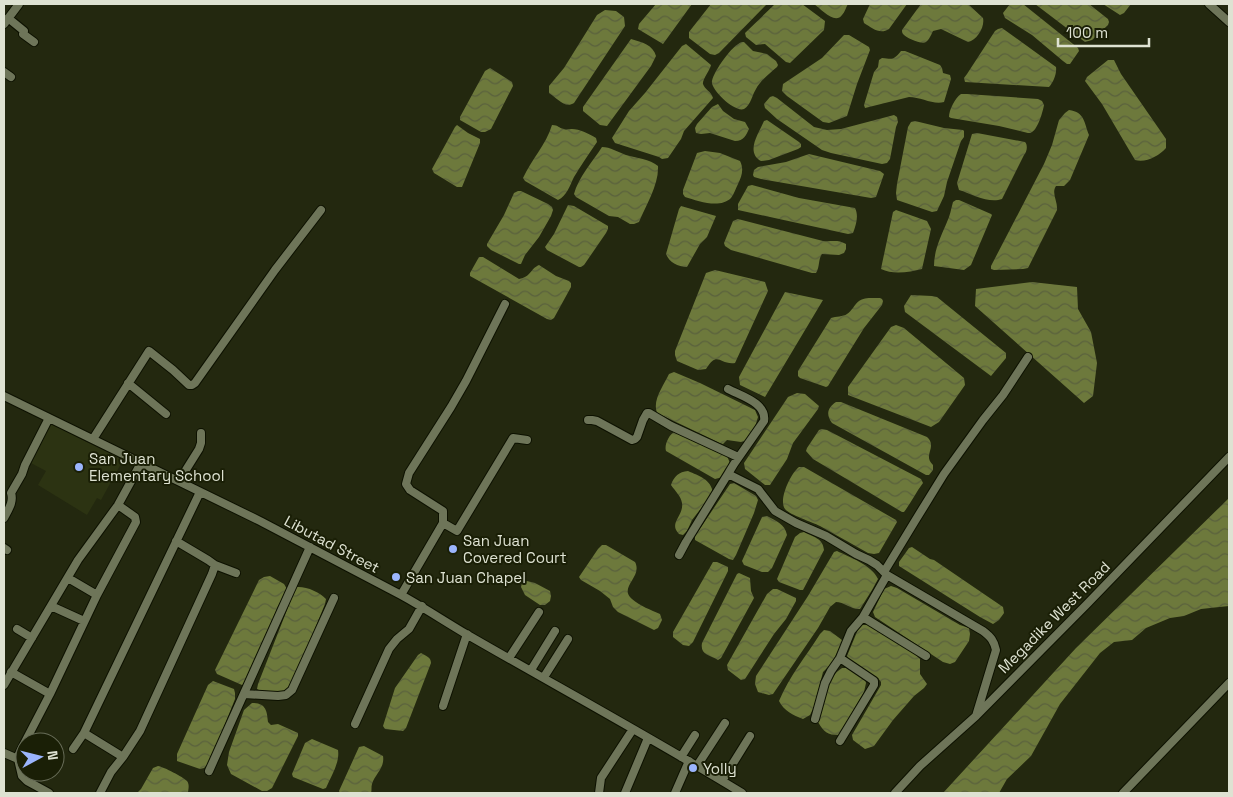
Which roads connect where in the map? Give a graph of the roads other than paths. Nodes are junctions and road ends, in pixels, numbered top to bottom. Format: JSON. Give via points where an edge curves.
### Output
{"nodes":[{"id":1,"x":19,"y":4,"type":"edge"},
{"id":2,"x":1209,"y":4,"type":"edge"},
{"id":3,"x":6,"y":21,"type":"edge"},
{"id":4,"x":1229,"y":22,"type":"edge"},
{"id":5,"x":34,"y":42,"type":"dead end"},
{"id":6,"x":321,"y":210,"type":"dead end"},
{"id":7,"x":505,"y":304,"type":"dead end"},
{"id":8,"x":1028,"y":358,"type":"dead end"},
{"id":9,"x":128,"y":383,"type":"junction"},
{"id":10,"x":728,"y":390,"type":"dead end"},
{"id":11,"x":4,"y":396,"type":"edge"},
{"id":12,"x":166,"y":414,"type":"dead end"},
{"id":13,"x":49,"y":418,"type":"junction"},
{"id":14,"x":588,"y":420,"type":"dead end"},
{"id":15,"x":201,"y":434,"type":"dead end"},
{"id":16,"x":94,"y":439,"type":"junction"},
{"id":17,"x":527,"y":440,"type":"dead end"},
{"id":18,"x":1229,"y":457,"type":"edge"},
{"id":19,"x":738,"y":458,"type":"junction"},
{"id":20,"x":141,"y":462,"type":"junction"},
{"id":21,"x":728,"y":474,"type":"junction"},
{"id":22,"x":179,"y":481,"type":"junction"},
{"id":23,"x":200,"y":492,"type":"junction"},
{"id":24,"x":118,"y":506,"type":"junction"},
{"id":25,"x":4,"y":518,"type":"edge"},
{"id":26,"x":443,"y":522,"type":"junction"},
{"id":27,"x":176,"y":541,"type":"junction"},
{"id":28,"x":310,"y":547,"type":"junction"},
{"id":29,"x":679,"y":555,"type":"dead end"},
{"id":30,"x":215,"y":565,"type":"junction"},
{"id":31,"x":236,"y":573,"type":"dead end"},
{"id":32,"x":886,"y":574,"type":"junction"},
{"id":33,"x":68,"y":578,"type":"junction"},
{"id":34,"x":96,"y":595,"type":"junction"},
{"id":35,"x":401,"y":595,"type":"junction"},
{"id":36,"x":334,"y":598,"type":"dead end"},
{"id":37,"x":51,"y":606,"type":"junction"},
{"id":38,"x":422,"y":606,"type":"junction"},
{"id":39,"x":539,"y":612,"type":"dead end"},
{"id":40,"x":862,"y":617,"type":"junction"},
{"id":41,"x":84,"y":621,"type":"junction"},
{"id":42,"x":17,"y":629,"type":"dead end"},
{"id":43,"x":555,"y":631,"type":"dead end"},
{"id":44,"x":467,"y":634,"type":"junction"},
{"id":45,"x":32,"y":638,"type":"junction"},
{"id":46,"x":568,"y":639,"type":"dead end"},
{"id":47,"x":926,"y":656,"type":"dead end"},
{"id":48,"x":509,"y":658,"type":"junction"},
{"id":49,"x":840,"y":658,"type":"junction"},
{"id":50,"x":531,"y":670,"type":"junction"},
{"id":51,"x":11,"y":672,"type":"junction"},
{"id":52,"x":544,"y":678,"type":"junction"},
{"id":53,"x":1229,"y":683,"type":"edge"},
{"id":54,"x":4,"y":685,"type":"edge"},
{"id":55,"x":50,"y":694,"type":"junction"},
{"id":56,"x":244,"y":694,"type":"junction"},
{"id":57,"x":443,"y":706,"type":"dead end"},
{"id":58,"x":976,"y":716,"type":"junction"},
{"id":59,"x":814,"y":719,"type":"dead end"},
{"id":60,"x":725,"y":723,"type":"dead end"},
{"id":61,"x":354,"y":724,"type":"dead end"},
{"id":62,"x":633,"y":730,"type":"junction"},
{"id":63,"x":30,"y":732,"type":"edge"},
{"id":64,"x":84,"y":733,"type":"junction"},
{"id":65,"x":695,"y":735,"type":"dead end"},
{"id":66,"x":750,"y":736,"type":"dead end"},
{"id":67,"x":648,"y":738,"type":"junction"},
{"id":68,"x":840,"y":741,"type":"dead end"},
{"id":69,"x":73,"y":749,"type":"dead end"},
{"id":70,"x":123,"y":757,"type":"junction"},
{"id":71,"x":681,"y":757,"type":"junction"},
{"id":72,"x":689,"y":762,"type":"junction"},
{"id":73,"x":697,"y":766,"type":"junction"},
{"id":74,"x":209,"y":771,"type":"dead end"},
{"id":75,"x":722,"y":781,"type":"junction"},
{"id":76,"x":29,"y":782,"type":"edge"},
{"id":77,"x":729,"y":790,"type":"edge"},
{"id":78,"x":49,"y":793,"type":"edge"},
{"id":79,"x":100,"y":793,"type":"edge"},
{"id":80,"x":599,"y":793,"type":"edge"},
{"id":81,"x":625,"y":793,"type":"edge"},
{"id":82,"x":675,"y":793,"type":"edge"},
{"id":83,"x":742,"y":793,"type":"edge"},
{"id":84,"x":895,"y":793,"type":"edge"},
{"id":85,"x":1123,"y":793,"type":"edge"}],
"edges":[{"from":1,"to":3,"type":"street"},
{"from":2,"to":4,"type":"street"},
{"from":3,"to":5,"type":"street","via":[[24,31],[23,34]]},
{"from":6,"to":9,"type":"street","via":[[195,383],[189,384],[149,351]]},
{"from":7,"to":26,"type":"street","via":[[466,381],[409,473],[406,484],[410,490],[443,511]]},
{"from":8,"to":32,"type":"street","via":[[950,466]]},
{"from":9,"to":12,"type":"street"},
{"from":9,"to":16,"type":"street"},
{"from":10,"to":19,"type":"street","via":[[759,406],[765,416]]},
{"from":11,"to":13,"type":"street","name":"Libutad Street"},
{"from":13,"to":16,"type":"street","name":"Libutad Street"},
{"from":13,"to":25,"type":"street","via":[[11,493],[11,505]]},
{"from":14,"to":19,"type":"street","via":[[597,421],[632,440],[650,413]]},
{"from":15,"to":22,"type":"street","via":[[199,449]]},
{"from":16,"to":20,"type":"street","name":"Libutad Street"},
{"from":17,"to":26,"type":"street","via":[[514,438],[510,443],[457,531]]},
{"from":18,"to":58,"type":"street","name":"Megadike West Road"},
{"from":19,"to":21,"type":"street"},
{"from":20,"to":22,"type":"street","name":"Libutad Street"},
{"from":20,"to":24,"type":"street"},
{"from":21,"to":29,"type":"street"},
{"from":21,"to":32,"type":"street","via":[[758,489],[775,511],[869,560]]},
{"from":22,"to":23,"type":"street","name":"Libutad Street"},
{"from":23,"to":27,"type":"street"},
{"from":23,"to":28,"type":"street","name":"Libutad Street"},
{"from":24,"to":33,"type":"street"},
{"from":24,"to":34,"type":"street","via":[[136,520]]},
{"from":26,"to":35,"type":"street"},
{"from":27,"to":30,"type":"street"},
{"from":27,"to":64,"type":"street"},
{"from":28,"to":35,"type":"street","name":"Libutad Street"},
{"from":28,"to":56,"type":"street"},
{"from":30,"to":31,"type":"street"},
{"from":30,"to":70,"type":"street","via":[[140,731]]},
{"from":32,"to":40,"type":"street"},
{"from":32,"to":58,"type":"street","via":[[991,637],[996,650]]},
{"from":33,"to":34,"type":"street"},
{"from":33,"to":37,"type":"street"},
{"from":34,"to":41,"type":"street"},
{"from":35,"to":38,"type":"street","name":"Libutad Street"},
{"from":36,"to":56,"type":"street","via":[[292,690],[278,696]]},
{"from":37,"to":41,"type":"street"},
{"from":37,"to":45,"type":"street"},
{"from":38,"to":44,"type":"street","name":"Libutad Street"},
{"from":38,"to":61,"type":"street","via":[[409,629],[389,649]]},
{"from":39,"to":48,"type":"street"},
{"from":40,"to":47,"type":"street"},
{"from":40,"to":49,"type":"street","via":[[851,631]]},
{"from":41,"to":55,"type":"street"},
{"from":42,"to":45,"type":"street"},
{"from":43,"to":50,"type":"street"},
{"from":44,"to":48,"type":"street","name":"Libutad Street"},
{"from":44,"to":57,"type":"street"},
{"from":45,"to":51,"type":"street"},
{"from":46,"to":52,"type":"street"},
{"from":48,"to":50,"type":"street","name":"Libutad Street"},
{"from":49,"to":59,"type":"street","via":[[825,683]]},
{"from":49,"to":68,"type":"street","via":[[874,681]]},
{"from":50,"to":52,"type":"street","name":"Libutad Street"},
{"from":51,"to":54,"type":"street"},
{"from":51,"to":55,"type":"street"},
{"from":52,"to":62,"type":"street","name":"Libutad Street"},
{"from":53,"to":85,"type":"street"},
{"from":55,"to":63,"type":"street"},
{"from":56,"to":74,"type":"street"},
{"from":58,"to":84,"type":"street","name":"Megadike West Road"},
{"from":60,"to":73,"type":"street"},
{"from":62,"to":67,"type":"street","name":"Libutad Street"},
{"from":62,"to":80,"type":"street","via":[[601,778]]},
{"from":64,"to":69,"type":"street"},
{"from":64,"to":70,"type":"street"},
{"from":65,"to":71,"type":"street"},
{"from":66,"to":75,"type":"street"},
{"from":67,"to":71,"type":"street","name":"Libutad Street"},
{"from":67,"to":81,"type":"street"},
{"from":70,"to":79,"type":"street"},
{"from":71,"to":72,"type":"street","name":"Libutad Street"},
{"from":72,"to":73,"type":"street","name":"Libutad Street"},
{"from":72,"to":82,"type":"street"},
{"from":73,"to":75,"type":"street","name":"Libutad Street"},
{"from":75,"to":77,"type":"street","name":"Libutad Street"},
{"from":76,"to":78,"type":"street"},
{"from":77,"to":83,"type":"street","name":"Libutad Street"}]}
